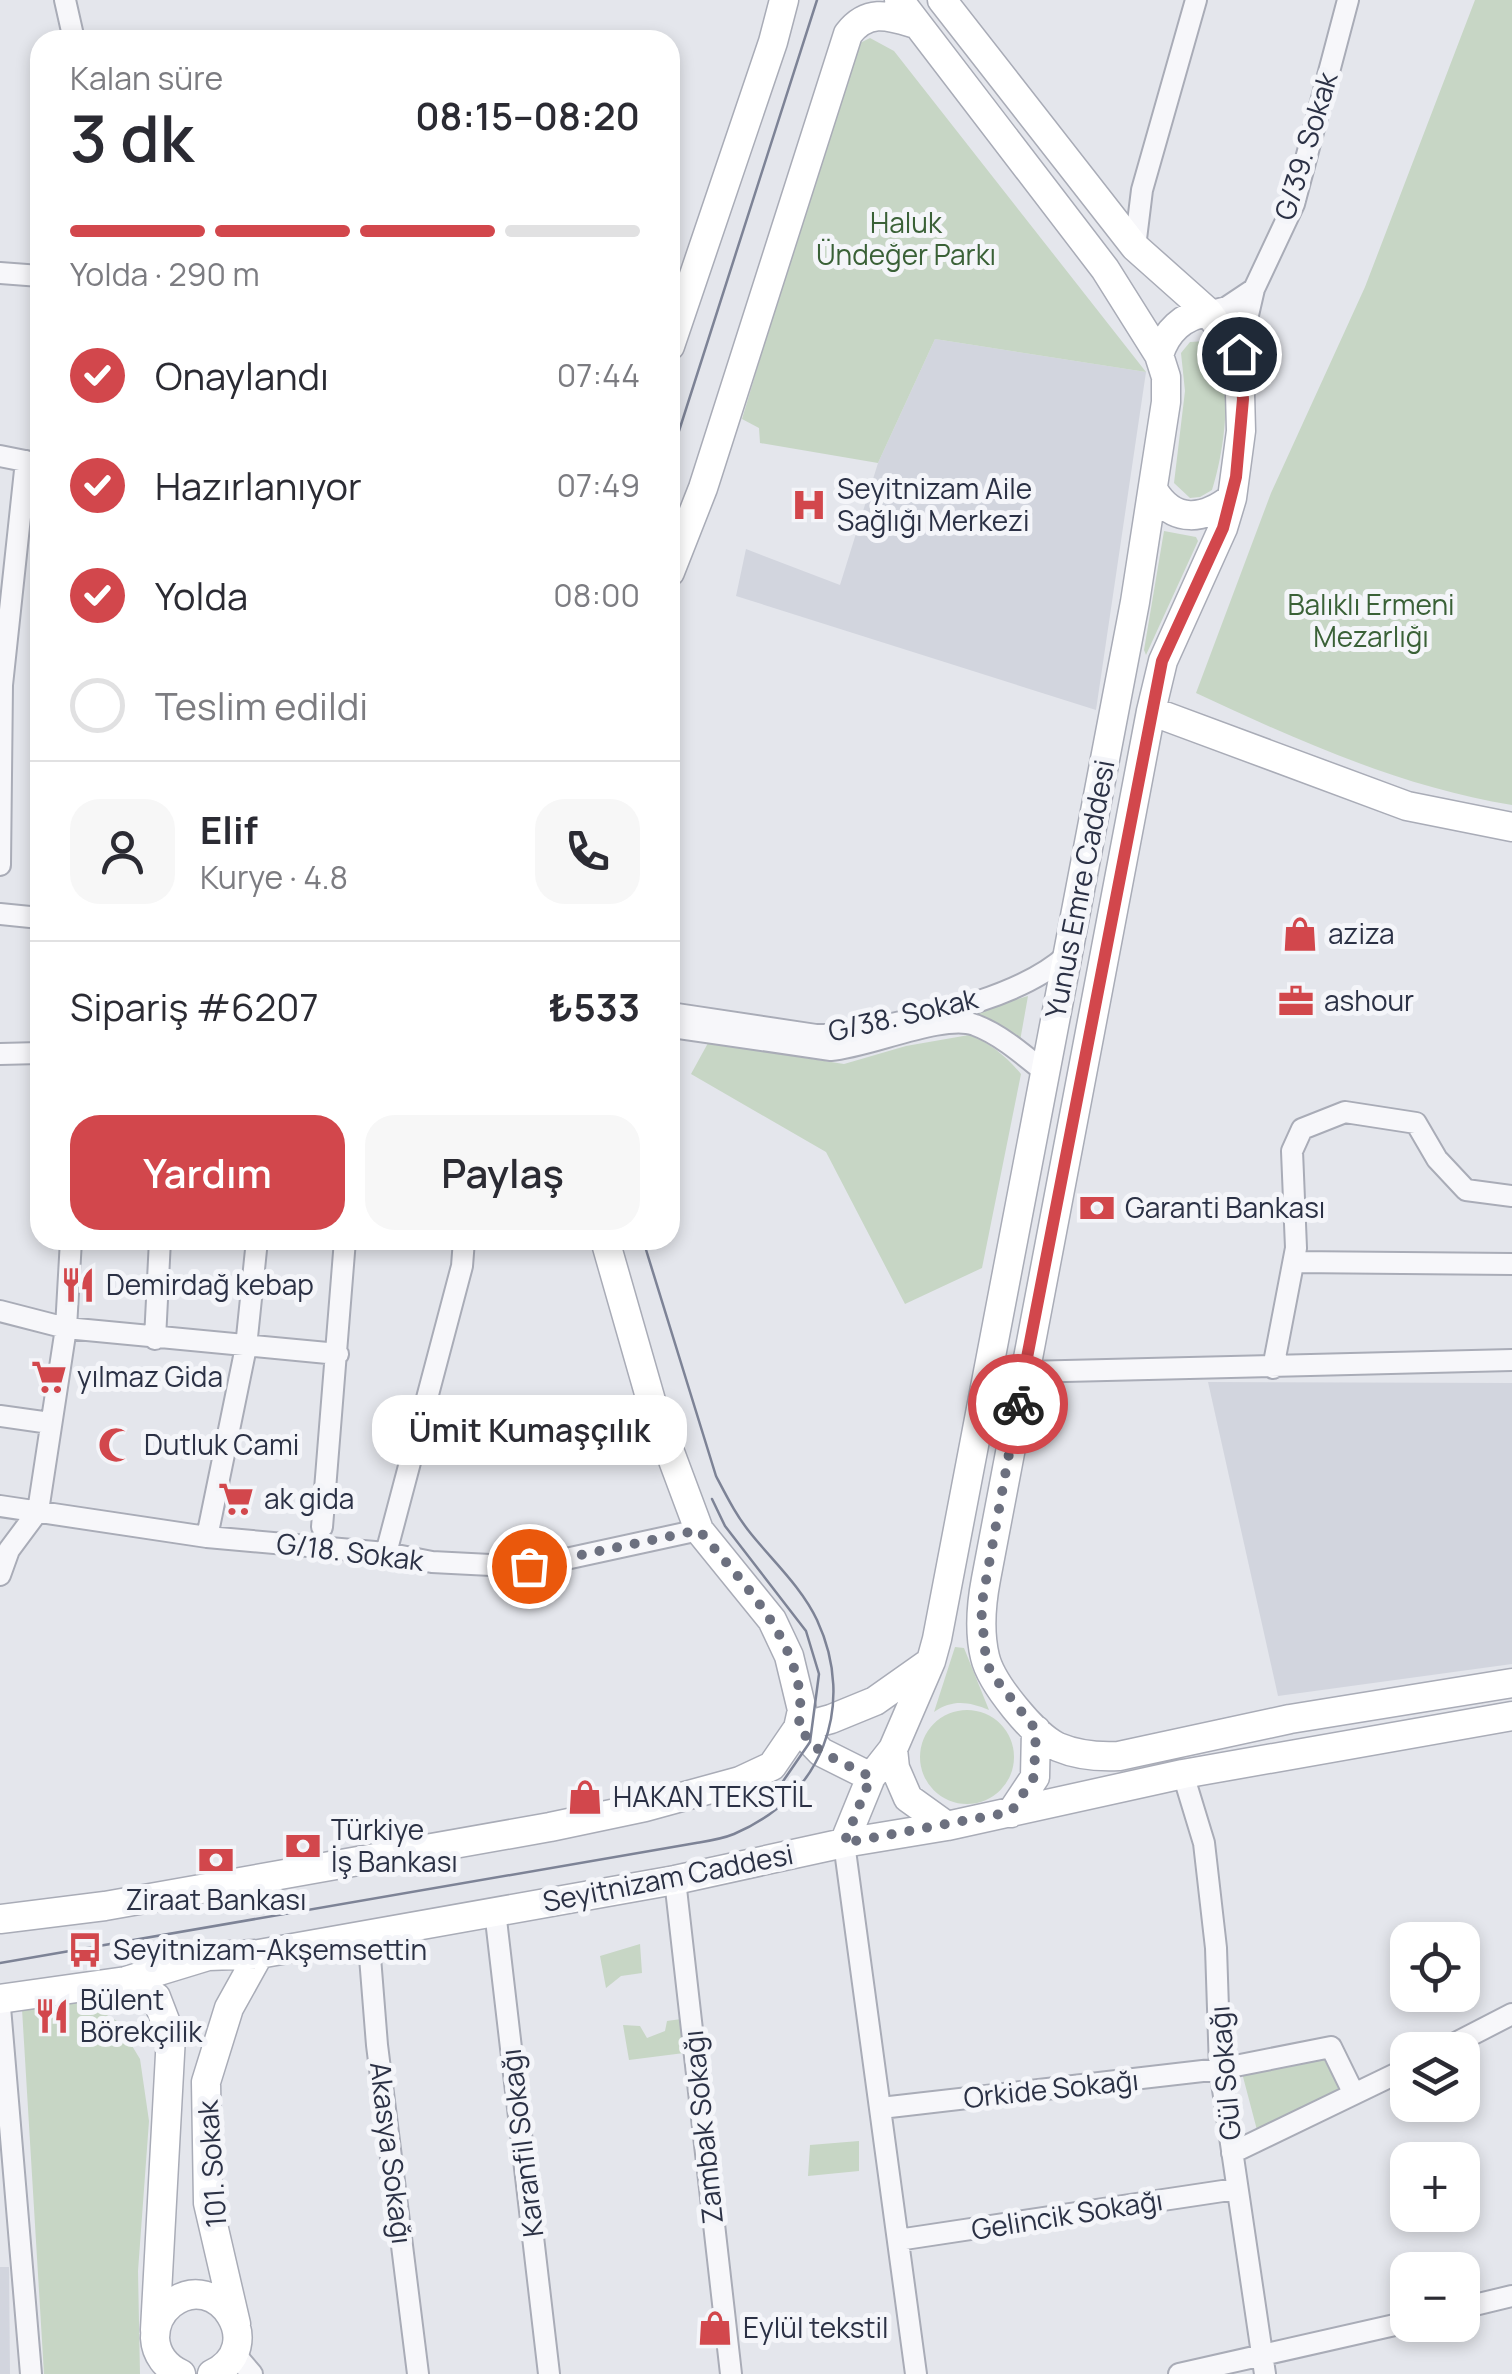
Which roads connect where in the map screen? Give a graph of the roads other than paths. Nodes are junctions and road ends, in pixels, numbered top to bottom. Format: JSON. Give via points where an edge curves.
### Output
{"nodes":[{"id":1,"x":65,"y":0,"type":"edge"},
{"id":2,"x":784,"y":0,"type":"edge"},
{"id":3,"x":899,"y":0,"type":"edge"},
{"id":4,"x":942,"y":0,"type":"edge"},
{"id":5,"x":1196,"y":0,"type":"edge"},
{"id":6,"x":1348,"y":0,"type":"edge"},
{"id":7,"x":916,"y":24,"type":"junction"},
{"id":8,"x":72,"y":30,"type":"edge"},
{"id":9,"x":1135,"y":247,"type":"junction"},
{"id":10,"x":0,"y":273,"type":"edge"},
{"id":11,"x":30,"y":275,"type":"edge"},
{"id":12,"x":1254,"y":289,"type":"junction"},
{"id":13,"x":1208,"y":312,"type":"junction"},
{"id":14,"x":680,"y":316,"type":"edge"},
{"id":15,"x":1239,"y":354,"type":"junction"},
{"id":16,"x":1159,"y":355,"type":"junction"},
{"id":17,"x":0,"y":456,"type":"edge"},
{"id":18,"x":30,"y":461,"type":"edge"},
{"id":19,"x":30,"y":474,"type":"edge"},
{"id":20,"x":1154,"y":490,"type":"junction"},
{"id":21,"x":1232,"y":498,"type":"junction"},
{"id":22,"x":680,"y":552,"type":"edge"},
{"id":23,"x":9,"y":554,"type":"edge"},
{"id":24,"x":1,"y":684,"type":"edge"},
{"id":25,"x":1152,"y":710,"type":"junction"},
{"id":26,"x":1512,"y":827,"type":"edge"},
{"id":27,"x":0,"y":862,"type":"edge"},
{"id":28,"x":0,"y":914,"type":"edge"},
{"id":29,"x":30,"y":917,"type":"edge"},
{"id":30,"x":1067,"y":955,"type":"junction"},
{"id":31,"x":680,"y":1014,"type":"edge"},
{"id":32,"x":680,"y":1028,"type":"edge"},
{"id":33,"x":30,"y":1053,"type":"edge"},
{"id":34,"x":0,"y":1054,"type":"edge"},
{"id":35,"x":1046,"y":1073,"type":"junction"},
{"id":36,"x":1512,"y":1196,"type":"edge"},
{"id":37,"x":70,"y":1250,"type":"edge"},
{"id":38,"x":159,"y":1250,"type":"edge"},
{"id":39,"x":256,"y":1250,"type":"edge"},
{"id":40,"x":344,"y":1250,"type":"edge"},
{"id":41,"x":463,"y":1250,"type":"edge"},
{"id":42,"x":608,"y":1250,"type":"edge"},
{"id":43,"x":1294,"y":1262,"type":"junction"},
{"id":44,"x":1512,"y":1264,"type":"edge"},
{"id":45,"x":0,"y":1311,"type":"edge"},
{"id":46,"x":66,"y":1328,"type":"junction"},
{"id":47,"x":155,"y":1338,"type":"junction"},
{"id":48,"x":246,"y":1346,"type":"junction"},
{"id":49,"x":338,"y":1354,"type":"junction"},
{"id":50,"x":1512,"y":1360,"type":"edge"},
{"id":51,"x":1273,"y":1368,"type":"junction"},
{"id":52,"x":1024,"y":1372,"type":"junction"},
{"id":53,"x":0,"y":1416,"type":"edge"},
{"id":54,"x":50,"y":1423,"type":"junction"},
{"id":55,"x":0,"y":1506,"type":"edge"},
{"id":56,"x":38,"y":1511,"type":"junction"},
{"id":57,"x":322,"y":1527,"type":"dead end"},
{"id":58,"x":699,"y":1530,"type":"junction"},
{"id":59,"x":206,"y":1536,"type":"junction"},
{"id":60,"x":5,"y":1550,"type":"edge"},
{"id":61,"x":386,"y":1553,"type":"junction"},
{"id":62,"x":0,"y":1576,"type":"edge"},
{"id":63,"x":931,"y":1661,"type":"junction"},
{"id":64,"x":1512,"y":1683,"type":"edge"},
{"id":65,"x":1512,"y":1716,"type":"edge"},
{"id":66,"x":798,"y":1728,"type":"junction"},
{"id":67,"x":1036,"y":1730,"type":"junction"},
{"id":68,"x":893,"y":1749,"type":"junction"},
{"id":69,"x":1183,"y":1774,"type":"junction"},
{"id":70,"x":871,"y":1777,"type":"junction"},
{"id":71,"x":1011,"y":1812,"type":"junction"},
{"id":72,"x":947,"y":1826,"type":"junction"},
{"id":73,"x":844,"y":1843,"type":"junction"},
{"id":74,"x":675,"y":1880,"type":"junction"},
{"id":75,"x":495,"y":1912,"type":"junction"},
{"id":76,"x":0,"y":1918,"type":"edge"},
{"id":77,"x":368,"y":1932,"type":"junction"},
{"id":78,"x":259,"y":1954,"type":"junction"},
{"id":79,"x":126,"y":1981,"type":"junction"},
{"id":80,"x":0,"y":1999,"type":"edge"},
{"id":81,"x":0,"y":2007,"type":"edge"},
{"id":82,"x":1512,"y":2014,"type":"edge"},
{"id":83,"x":1477,"y":2032,"type":"edge"},
{"id":84,"x":1220,"y":2070,"type":"junction"},
{"id":85,"x":1390,"y":2077,"type":"edge"},
{"id":86,"x":1354,"y":2094,"type":"junction"},
{"id":87,"x":882,"y":2108,"type":"junction"},
{"id":88,"x":1232,"y":2153,"type":"junction"},
{"id":89,"x":1236,"y":2189,"type":"junction"},
{"id":90,"x":898,"y":2240,"type":"junction"},
{"id":91,"x":1512,"y":2296,"type":"edge"},
{"id":92,"x":1480,"y":2304,"type":"edge"},
{"id":93,"x":236,"y":2324,"type":"junction"},
{"id":94,"x":1390,"y":2328,"type":"edge"},
{"id":95,"x":156,"y":2330,"type":"junction"},
{"id":96,"x":1264,"y":2366,"type":"edge"},
{"id":97,"x":229,"y":2369,"type":"edge"},
{"id":98,"x":169,"y":2370,"type":"edge"},
{"id":99,"x":31,"y":2374,"type":"edge"},
{"id":100,"x":418,"y":2374,"type":"edge"},
{"id":101,"x":549,"y":2374,"type":"edge"},
{"id":102,"x":731,"y":2374,"type":"edge"},
{"id":103,"x":916,"y":2374,"type":"edge"},
{"id":104,"x":1178,"y":2374,"type":"edge"}],
"edges":[{"from":1,"to":8,"type":"street"},
{"from":2,"to":14,"type":"main road"},
{"from":3,"to":7,"type":"main road","name":"Yunus Emre Caddesi"},
{"from":4,"to":9,"type":"main road"},
{"from":5,"to":9,"type":"street","via":[[1142,190]]},
{"from":6,"to":12,"type":"street","name":"G/39. Sokak","via":[[1294,204]]},
{"from":7,"to":16,"type":"main road","name":"Yunus Emre Caddesi","via":[[1106,270]]},
{"from":7,"to":22,"type":"main road","via":[[872,16],[848,34]]},
{"from":9,"to":13,"type":"main road"},
{"from":10,"to":11,"type":"street"},
{"from":12,"to":13,"type":"street"},
{"from":12,"to":15,"type":"street","name":"G/39. Sokak"},
{"from":13,"to":15,"type":"main road"},
{"from":13,"to":16,"type":"main road","via":[[1178,324]]},
{"from":15,"to":21,"type":"main road","name":"Yunus Emre Caddesi","via":[[1243,399]]},
{"from":16,"to":20,"type":"main road","name":"Yunus Emre Caddesi","via":[[1166,402]]},
{"from":17,"to":18,"type":"street"},
{"from":19,"to":23,"type":"street"},
{"from":20,"to":21,"type":"main road","via":[[1160,502],[1184,514],[1214,512]]},
{"from":20,"to":30,"type":"main road","name":"Yunus Emre Caddesi"},
{"from":21,"to":25,"type":"main road","name":"Yunus Emre Caddesi","via":[[1162,661]]},
{"from":23,"to":24,"type":"street"},
{"from":24,"to":27,"type":"street"},
{"from":25,"to":26,"type":"main road","via":[[1407,806]]},
{"from":25,"to":52,"type":"main road","name":"Yunus Emre Caddesi"},
{"from":28,"to":29,"type":"street"},
{"from":30,"to":31,"type":"street","name":"G/38. Sokak","via":[[1016,988],[843,1034]]},
{"from":30,"to":35,"type":"main road","name":"Yunus Emre Caddesi"},
{"from":32,"to":35,"type":"street","name":"G/38. Sokak","via":[[831,1050],[925,1027],[973,1024]]},
{"from":33,"to":34,"type":"street"},
{"from":35,"to":63,"type":"main road","name":"Yunus Emre Caddesi"},
{"from":36,"to":43,"type":"street","via":[[1466,1190],[1416,1123],[1345,1112],[1302,1129],[1292,1150]]},
{"from":37,"to":46,"type":"street"},
{"from":38,"to":47,"type":"street"},
{"from":39,"to":48,"type":"street"},
{"from":40,"to":49,"type":"street"},
{"from":41,"to":61,"type":"street"},
{"from":42,"to":58,"type":"main road","via":[[652,1404]]},
{"from":43,"to":44,"type":"street"},
{"from":43,"to":51,"type":"street"},
{"from":45,"to":46,"type":"street"},
{"from":46,"to":47,"type":"street"},
{"from":46,"to":54,"type":"street"},
{"from":47,"to":48,"type":"street"},
{"from":48,"to":49,"type":"street"},
{"from":48,"to":59,"type":"street"},
{"from":49,"to":57,"type":"street"},
{"from":50,"to":51,"type":"street"},
{"from":51,"to":52,"type":"street"},
{"from":52,"to":67,"type":"main road","name":"Yunus Emre Caddesi","via":[[981,1608],[991,1673]]},
{"from":53,"to":54,"type":"street"},
{"from":54,"to":56,"type":"street"},
{"from":55,"to":56,"type":"street","name":"G/18. Sokak"},
{"from":56,"to":59,"type":"street","name":"G/18. Sokak"},
{"from":56,"to":60,"type":"street"},
{"from":58,"to":61,"type":"street","name":"G/18. Sokak","via":[[529,1566]]},
{"from":58,"to":66,"type":"main road","via":[[772,1620],[799,1689]]},
{"from":59,"to":61,"type":"street","name":"G/18. Sokak"},
{"from":60,"to":62,"type":"street"},
{"from":63,"to":66,"type":"main road","via":[[875,1701]]},
{"from":63,"to":68,"type":"main road","name":"Yunus Emre Caddesi"},
{"from":64,"to":67,"type":"main road","via":[[1120,1756],[1056,1746]]},
{"from":65,"to":69,"type":"main road","name":"Seyitnizam Caddesi"},
{"from":66,"to":70,"type":"main road","via":[[821,1752]]},
{"from":66,"to":76,"type":"main road","via":[[772,1766],[645,1807],[308,1872]]},
{"from":67,"to":71,"type":"main road","via":[[1034,1777]]},
{"from":68,"to":70,"type":"main road","name":"Yunus Emre Caddesi"},
{"from":68,"to":72,"type":"main road","via":[[908,1798]]},
{"from":69,"to":71,"type":"main road","name":"Seyitnizam Caddesi"},
{"from":69,"to":84,"type":"street","name":"Gül Sokağı","via":[[1204,1843]]},
{"from":70,"to":73,"type":"main road","name":"Yunus Emre Caddesi"},
{"from":71,"to":72,"type":"main road","name":"Seyitnizam Caddesi"},
{"from":72,"to":73,"type":"main road","name":"Seyitnizam Caddesi"},
{"from":73,"to":74,"type":"main road","name":"Seyitnizam Caddesi"},
{"from":73,"to":87,"type":"street"},
{"from":74,"to":75,"type":"main road","name":"Seyitnizam Caddesi"},
{"from":74,"to":102,"type":"street","name":"Zambak Sokağı"},
{"from":75,"to":77,"type":"main road","name":"Seyitnizam Caddesi"},
{"from":75,"to":101,"type":"street","name":"Karanfil Sokağı"},
{"from":77,"to":78,"type":"main road","name":"Seyitnizam Caddesi"},
{"from":77,"to":100,"type":"street","name":"Akasya Sokağı"},
{"from":78,"to":79,"type":"main road","name":"Seyitnizam Caddesi","via":[[208,1956]]},
{"from":78,"to":93,"type":"main road","name":"101. Sokak","via":[[228,2008],[206,2082],[208,2203]]},
{"from":79,"to":80,"type":"main road","name":"Seyitnizam Caddesi"},
{"from":79,"to":95,"type":"main road","name":"101. Sokak","via":[[156,1997],[171,2036]]},
{"from":81,"to":99,"type":"street"},
{"from":82,"to":83,"type":"street"},
{"from":84,"to":86,"type":"street","name":"Orkide Sokağı","via":[[1331,2047]]},
{"from":84,"to":87,"type":"street","name":"Orkide Sokağı"},
{"from":84,"to":88,"type":"street","name":"Gül Sokağı"},
{"from":85,"to":86,"type":"street"},
{"from":86,"to":88,"type":"street"},
{"from":87,"to":90,"type":"street"},
{"from":88,"to":89,"type":"street","name":"Gül Sokağı"},
{"from":89,"to":90,"type":"street","name":"Gelincik Sokağı"},
{"from":89,"to":96,"type":"street","name":"Gül Sokağı"},
{"from":90,"to":103,"type":"street"},
{"from":91,"to":92,"type":"street"},
{"from":93,"to":95,"type":"main road","via":[[219,2302],[193,2295],[168,2306]]},
{"from":93,"to":97,"type":"main road","name":"101. Sokak"},
{"from":94,"to":96,"type":"street"},
{"from":95,"to":98,"type":"main road","name":"101. Sokak"},
{"from":96,"to":104,"type":"street"}]}
